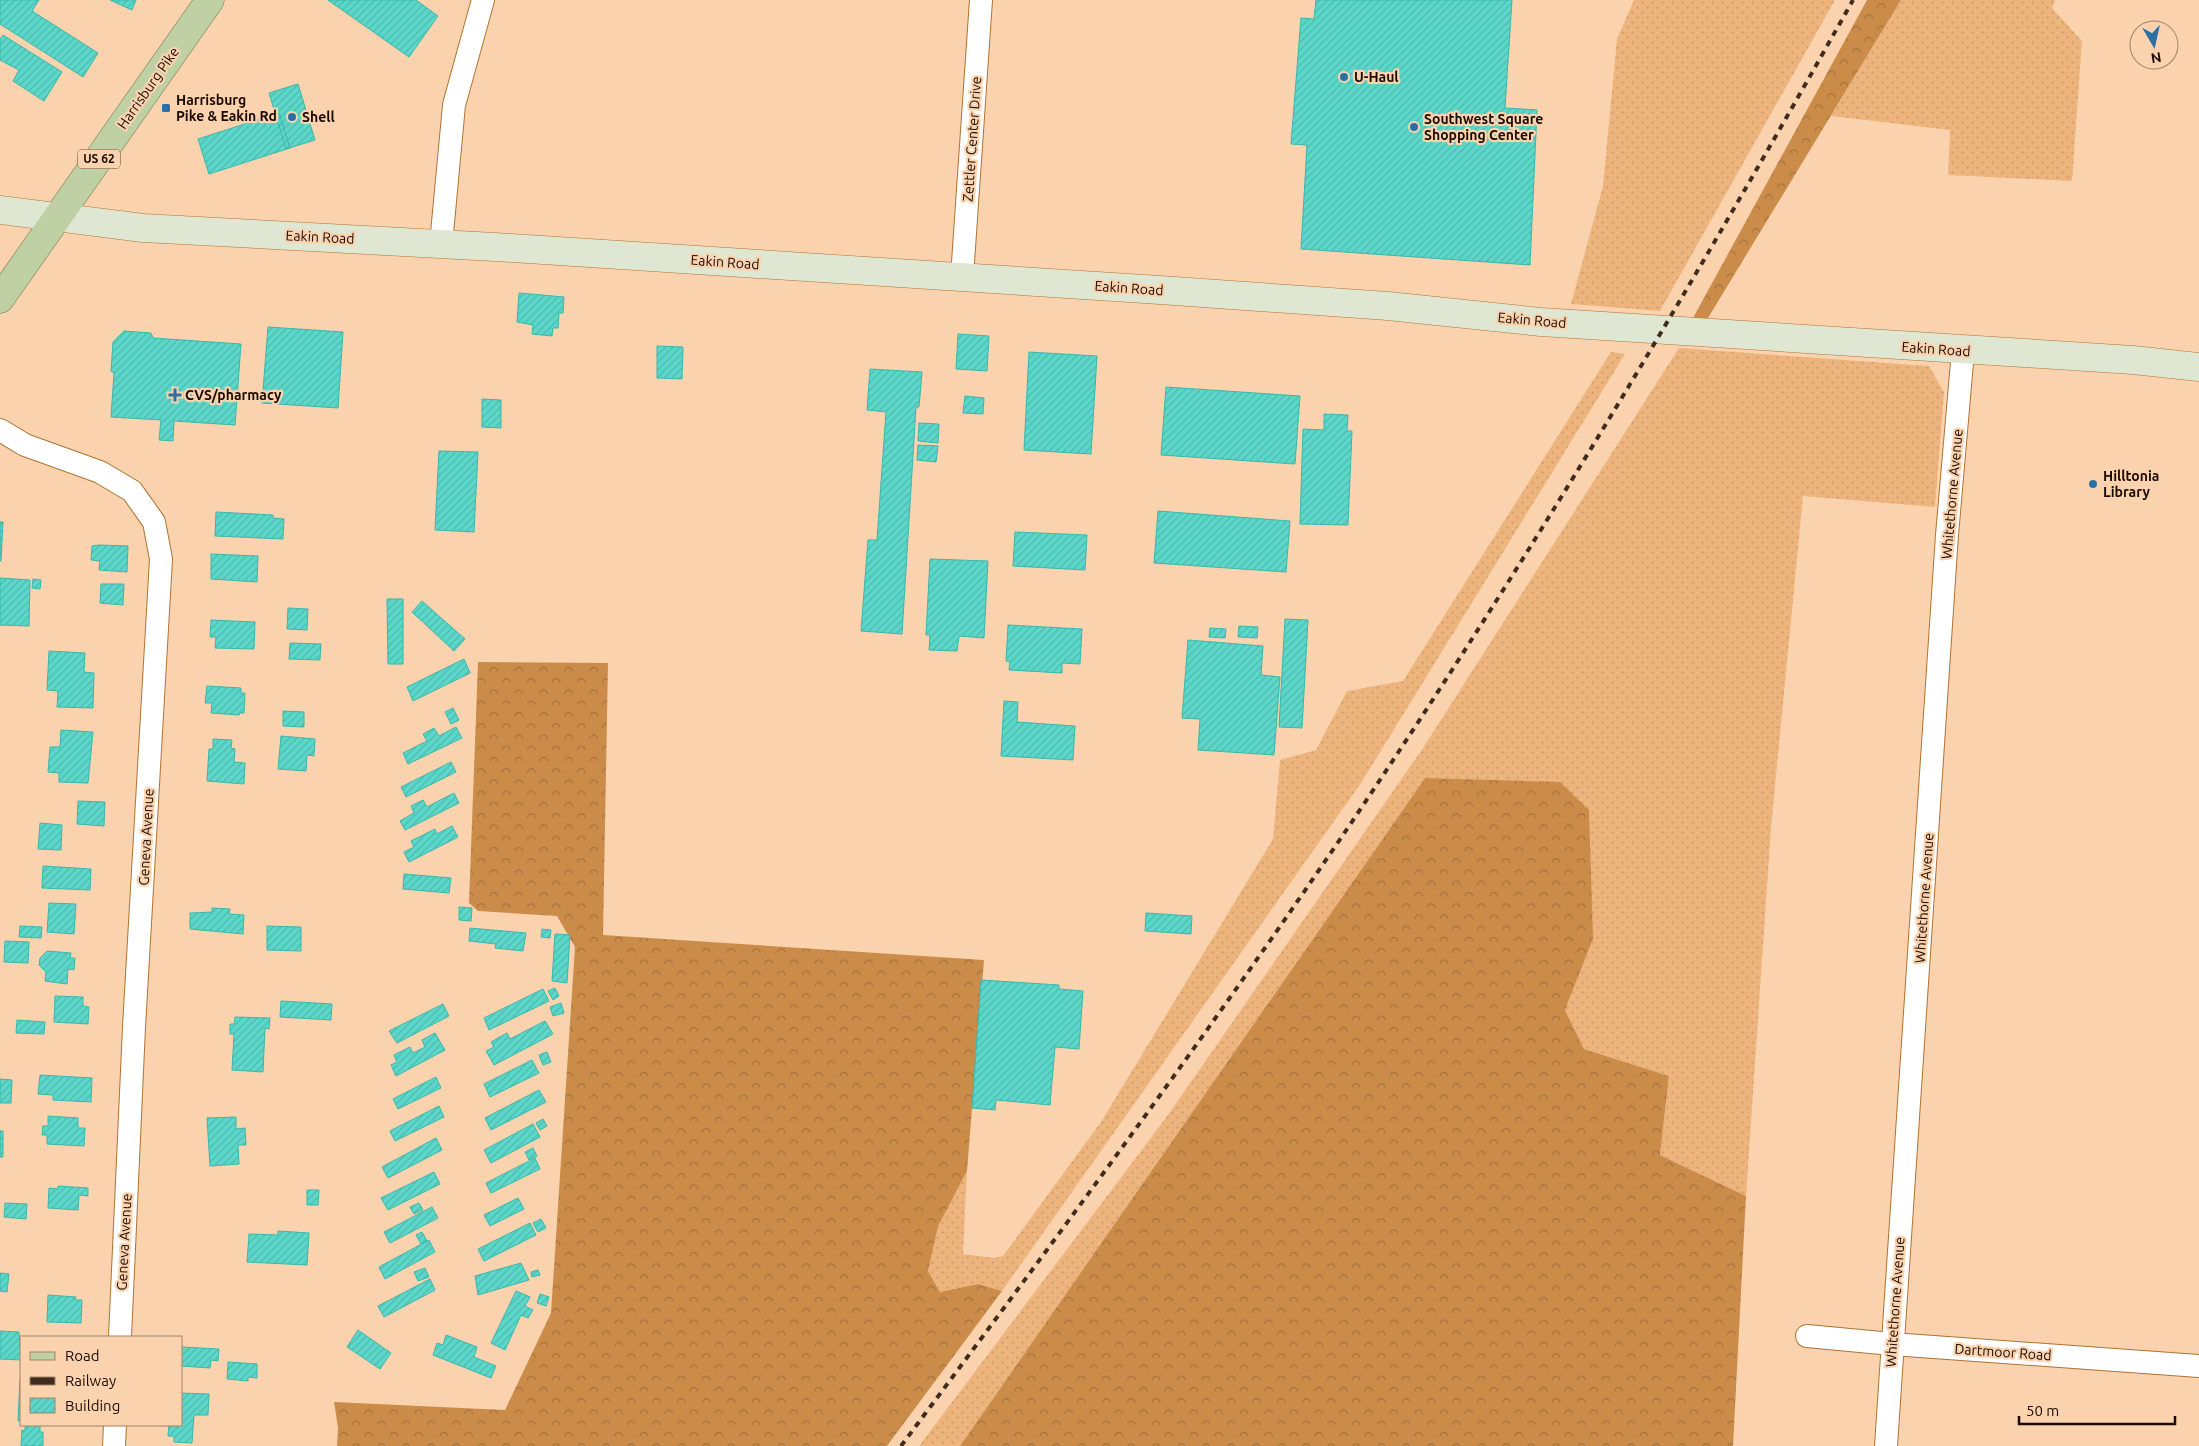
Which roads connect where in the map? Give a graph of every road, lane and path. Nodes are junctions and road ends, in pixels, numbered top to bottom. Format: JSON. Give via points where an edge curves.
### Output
{"nodes":[{"id":1,"x":210,"y":0,"type":"edge"},
{"id":2,"x":483,"y":0,"type":"edge"},
{"id":3,"x":981,"y":0,"type":"edge"},
{"id":4,"x":0,"y":210,"type":"edge"},
{"id":5,"x":58,"y":218,"type":"junction"},
{"id":6,"x":441,"y":244,"type":"junction"},
{"id":7,"x":962,"y":278,"type":"junction"},
{"id":8,"x":0,"y":299,"type":"edge"},
{"id":9,"x":1964,"y":351,"type":"junction"},
{"id":10,"x":2199,"y":366,"type":"edge"},
{"id":11,"x":0,"y":430,"type":"edge"},
{"id":12,"x":120,"y":1336,"type":"edge"},
{"id":13,"x":1807,"y":1336,"type":"dead end"},
{"id":14,"x":1892,"y":1344,"type":"junction"},
{"id":15,"x":2199,"y":1366,"type":"edge"},
{"id":16,"x":115,"y":1426,"type":"edge"},
{"id":17,"x":114,"y":1446,"type":"edge"},
{"id":18,"x":1886,"y":1446,"type":"edge"}],
"edges":[{"from":1,"to":5,"type":"main road","name":"Harrisburg Pike","number":"US 62"},
{"from":2,"to":6,"type":"street","via":[[454,105]]},
{"from":3,"to":7,"type":"street","name":"Zettler Center Drive"},
{"from":4,"to":5,"type":"street","name":"Eakin Road"},
{"from":5,"to":6,"type":"street","name":"Eakin Road","via":[[143,228]]},
{"from":5,"to":8,"type":"main road","name":"Harrisburg Pike","number":"US 62"},
{"from":6,"to":7,"type":"street","name":"Eakin Road"},
{"from":7,"to":9,"type":"street","name":"Eakin Road","via":[[1388,306],[1541,322]]},
{"from":9,"to":10,"type":"street","name":"Eakin Road"},
{"from":9,"to":14,"type":"street","name":"Whitethorne Avenue","via":[[1947,535]]},
{"from":11,"to":12,"type":"street","name":"Geneva Avenue","via":[[25,445],[100,472],[132,491],[154,522],[161,558]]},
{"from":13,"to":14,"type":"street","name":"Dartmoor Road"},
{"from":14,"to":15,"type":"street","name":"Dartmoor Road"},
{"from":14,"to":18,"type":"street","name":"Whitethorne Avenue"},
{"from":16,"to":17,"type":"street"}]}
